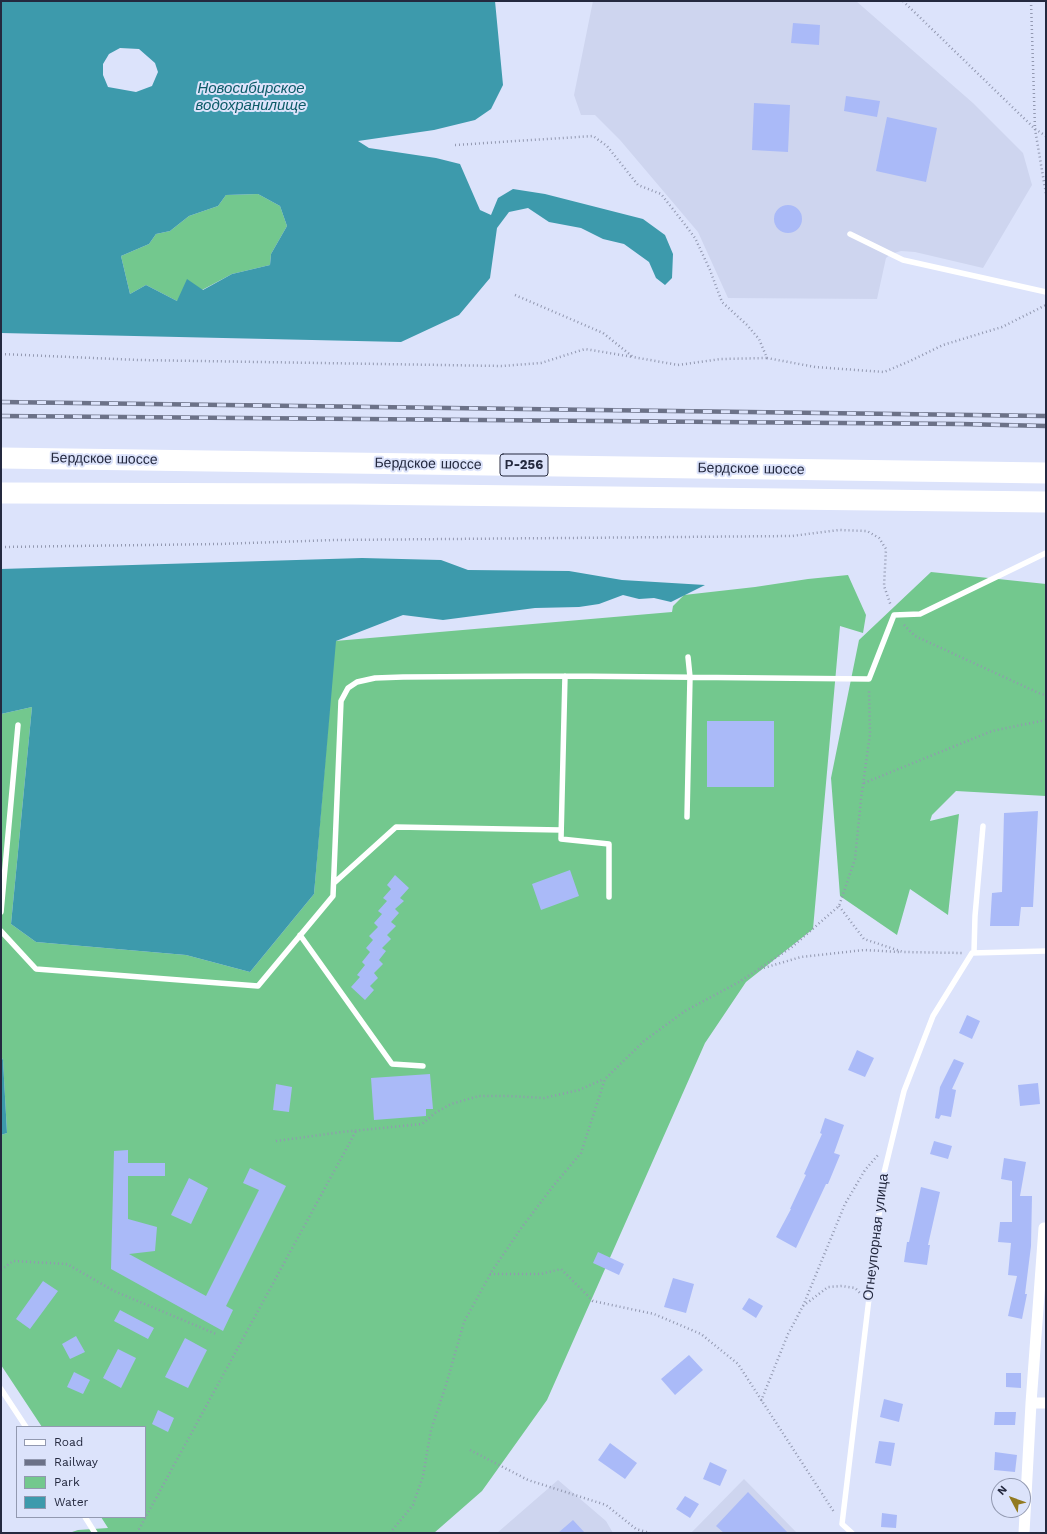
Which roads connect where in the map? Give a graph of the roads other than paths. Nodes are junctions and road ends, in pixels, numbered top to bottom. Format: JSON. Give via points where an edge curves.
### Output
{"nodes":[{"id":1,"x":850,"y":234,"type":"dead end"},
{"id":2,"x":1046,"y":292,"type":"edge"},
{"id":3,"x":1,"y":458,"type":"edge"},
{"id":4,"x":1046,"y":473,"type":"edge"},
{"id":5,"x":1,"y":493,"type":"edge"},
{"id":6,"x":1046,"y":502,"type":"edge"},
{"id":7,"x":1046,"y":553,"type":"edge"},
{"id":8,"x":688,"y":657,"type":"dead end"},
{"id":9,"x":565,"y":676,"type":"junction"},
{"id":10,"x":690,"y":677,"type":"junction"},
{"id":11,"x":18,"y":725,"type":"dead end"},
{"id":12,"x":687,"y":817,"type":"dead end"},
{"id":13,"x":983,"y":826,"type":"dead end"},
{"id":14,"x":561,"y":830,"type":"junction"},
{"id":15,"x":334,"y":883,"type":"junction"},
{"id":16,"x":609,"y":897,"type":"dead end"},
{"id":17,"x":1,"y":912,"type":"edge"},
{"id":18,"x":1,"y":931,"type":"edge"},
{"id":19,"x":300,"y":935,"type":"junction"},
{"id":20,"x":1046,"y":951,"type":"edge"},
{"id":21,"x":973,"y":953,"type":"junction"},
{"id":22,"x":423,"y":1066,"type":"dead end"},
{"id":23,"x":1044,"y":1228,"type":"dead end"},
{"id":24,"x":1,"y":1389,"type":"edge"},
{"id":25,"x":1031,"y":1403,"type":"junction"},
{"id":26,"x":1046,"y":1403,"type":"edge"},
{"id":27,"x":25,"y":1426,"type":"edge"},
{"id":28,"x":86,"y":1518,"type":"edge"},
{"id":29,"x":95,"y":1533,"type":"edge"},
{"id":30,"x":852,"y":1533,"type":"edge"},
{"id":31,"x":1024,"y":1533,"type":"edge"}],
"edges":[{"from":1,"to":2,"type":"lane","via":[[903,260]]},
{"from":3,"to":4,"type":"highway","name":"Бердское шоссе","number":"Р-256"},
{"from":5,"to":6,"type":"highway","name":"Бердское шоссе","number":"Р-256"},
{"from":7,"to":10,"type":"lane","via":[[920,614],[894,615],[869,679]]},
{"from":8,"to":10,"type":"lane"},
{"from":9,"to":10,"type":"lane"},
{"from":9,"to":14,"type":"lane"},
{"from":9,"to":15,"type":"lane","via":[[375,678],[357,682],[348,688],[341,701]]},
{"from":10,"to":12,"type":"lane"},
{"from":11,"to":17,"type":"lane"},
{"from":13,"to":21,"type":"lane"},
{"from":14,"to":15,"type":"lane","via":[[396,827]]},
{"from":14,"to":16,"type":"lane","via":[[561,839],[609,844]]},
{"from":15,"to":19,"type":"lane","via":[[334,896]]},
{"from":18,"to":19,"type":"lane","via":[[36,968],[258,986]]},
{"from":19,"to":22,"type":"lane","via":[[392,1064]]},
{"from":20,"to":21,"type":"lane"},
{"from":21,"to":30,"type":"lane","name":"Огнеупорная улица","via":[[932,1016],[904,1091],[884,1173],[842,1524]]},
{"from":23,"to":25,"type":"street"},
{"from":24,"to":27,"type":"lane"},
{"from":25,"to":26,"type":"street"},
{"from":25,"to":31,"type":"street"},
{"from":28,"to":29,"type":"lane"}]}
